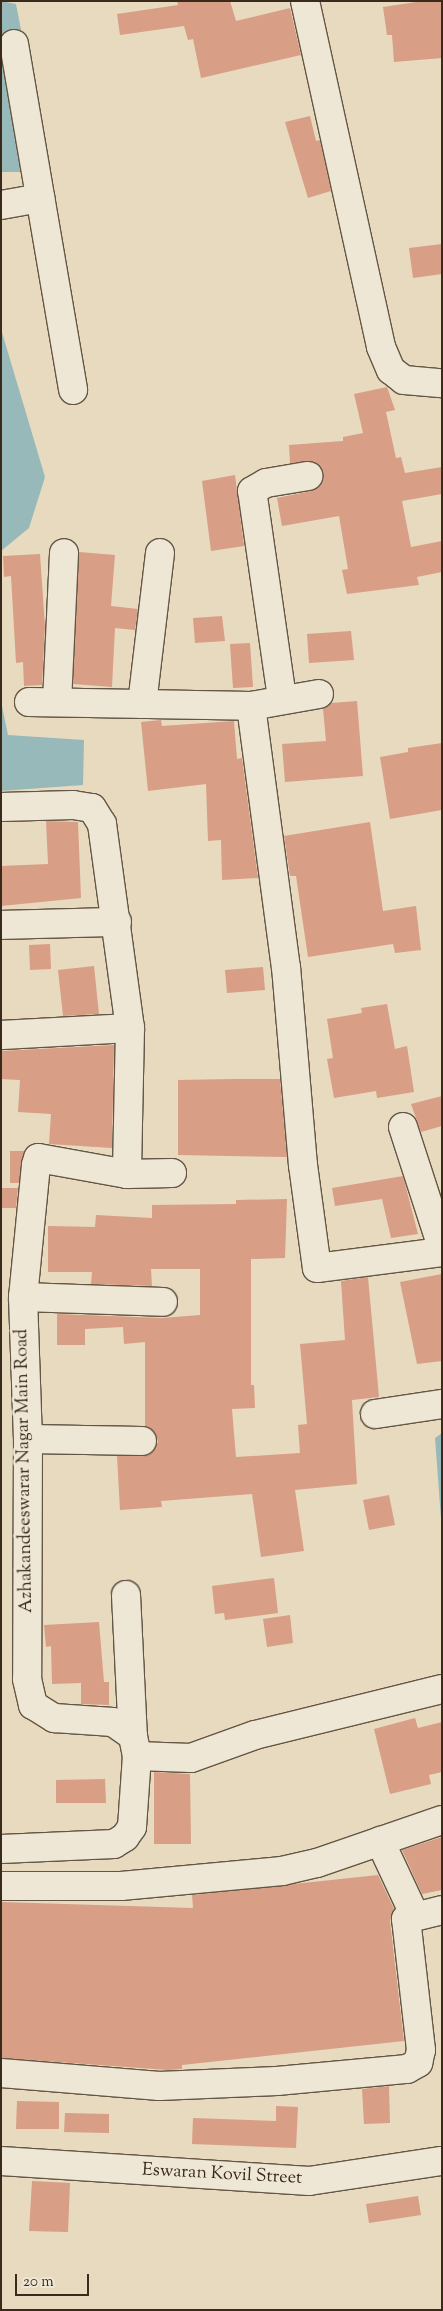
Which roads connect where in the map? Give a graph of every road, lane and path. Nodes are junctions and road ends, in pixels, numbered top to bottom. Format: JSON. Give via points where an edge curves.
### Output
{"nodes":[{"id":1,"x":305,"y":1,"type":"edge"},
{"id":2,"x":14,"y":44,"type":"dead end"},
{"id":3,"x":40,"y":198,"type":"junction"},
{"id":4,"x":1,"y":205,"type":"edge"},
{"id":5,"x":442,"y":383,"type":"edge"},
{"id":6,"x":73,"y":390,"type":"dead end"},
{"id":7,"x":308,"y":476,"type":"dead end"},
{"id":8,"x":64,"y":553,"type":"dead end"},
{"id":9,"x":160,"y":553,"type":"dead end"},
{"id":10,"x":319,"y":694,"type":"dead end"},
{"id":11,"x":282,"y":698,"type":"junction"},
{"id":12,"x":29,"y":702,"type":"dead end"},
{"id":13,"x":58,"y":702,"type":"junction"},
{"id":14,"x":142,"y":704,"type":"junction"},
{"id":15,"x":251,"y":706,"type":"junction"},
{"id":16,"x":1,"y":806,"type":"edge"},
{"id":17,"x":117,"y":922,"type":"junction"},
{"id":18,"x":1,"y":924,"type":"edge"},
{"id":19,"x":130,"y":1028,"type":"junction"},
{"id":20,"x":1,"y":1035,"type":"edge"},
{"id":21,"x":403,"y":1127,"type":"dead end"},
{"id":22,"x":172,"y":1173,"type":"dead end"},
{"id":23,"x":127,"y":1174,"type":"junction"},
{"id":24,"x":442,"y":1248,"type":"edge"},
{"id":25,"x":442,"y":1252,"type":"edge"},
{"id":26,"x":23,"y":1297,"type":"junction"},
{"id":27,"x":163,"y":1302,"type":"dead end"},
{"id":28,"x":442,"y":1404,"type":"edge"},
{"id":29,"x":375,"y":1414,"type":"dead end"},
{"id":30,"x":28,"y":1439,"type":"junction"},
{"id":31,"x":142,"y":1441,"type":"dead end"},
{"id":32,"x":126,"y":1595,"type":"dead end"},
{"id":33,"x":442,"y":1689,"type":"edge"},
{"id":34,"x":135,"y":1746,"type":"junction"},
{"id":35,"x":442,"y":1820,"type":"edge"},
{"id":36,"x":380,"y":1841,"type":"junction"},
{"id":37,"x":1,"y":1849,"type":"edge"},
{"id":38,"x":1,"y":1886,"type":"edge"},
{"id":39,"x":442,"y":1910,"type":"edge"},
{"id":40,"x":416,"y":1916,"type":"junction"},
{"id":41,"x":1,"y":2073,"type":"edge"},
{"id":42,"x":1,"y":2161,"type":"edge"},
{"id":43,"x":442,"y":2161,"type":"edge"}],
"edges":[{"from":1,"to":5,"type":"street","via":[[381,347],[391,370],[404,380]]},
{"from":2,"to":3,"type":"street"},
{"from":3,"to":4,"type":"street"},
{"from":3,"to":6,"type":"street"},
{"from":7,"to":11,"type":"street","via":[[266,483],[252,491]]},
{"from":8,"to":13,"type":"street"},
{"from":9,"to":14,"type":"street"},
{"from":10,"to":11,"type":"street"},
{"from":11,"to":15,"type":"street"},
{"from":12,"to":13,"type":"street"},
{"from":13,"to":14,"type":"street"},
{"from":14,"to":15,"type":"street"},
{"from":15,"to":25,"type":"street","via":[[286,967],[302,1166],[317,1268]]},
{"from":16,"to":17,"type":"street","via":[[73,805],[92,808],[102,824]]},
{"from":17,"to":18,"type":"street"},
{"from":17,"to":19,"type":"street"},
{"from":19,"to":20,"type":"street"},
{"from":19,"to":23,"type":"street"},
{"from":21,"to":24,"type":"street"},
{"from":22,"to":23,"type":"street"},
{"from":23,"to":26,"type":"street","name":"Azhakandeeswarar Nagar Main Road","via":[[38,1158]]},
{"from":26,"to":27,"type":"street"},
{"from":26,"to":30,"type":"street","name":"Azhakandeeswarar Nagar Main Road"},
{"from":28,"to":29,"type":"street"},
{"from":30,"to":31,"type":"street"},
{"from":30,"to":34,"type":"street","name":"Azhakandeeswarar Nagar Main Road","via":[[27,1679],[33,1704],[54,1718],[112,1722]]},
{"from":32,"to":34,"type":"street"},
{"from":33,"to":34,"type":"street","via":[[255,1735],[191,1758]]},
{"from":34,"to":37,"type":"street","via":[[132,1827],[125,1836],[114,1844]]},
{"from":35,"to":36,"type":"street"},
{"from":36,"to":38,"type":"street","via":[[282,1871],[121,1886]]},
{"from":36,"to":40,"type":"street"},
{"from":39,"to":40,"type":"street"},
{"from":40,"to":41,"type":"street","via":[[406,1918],[421,2050],[418,2063],[408,2069],[277,2082],[159,2086]]},
{"from":42,"to":43,"type":"street","name":"Eswaran Kovil Street","via":[[309,2181]]}]}
